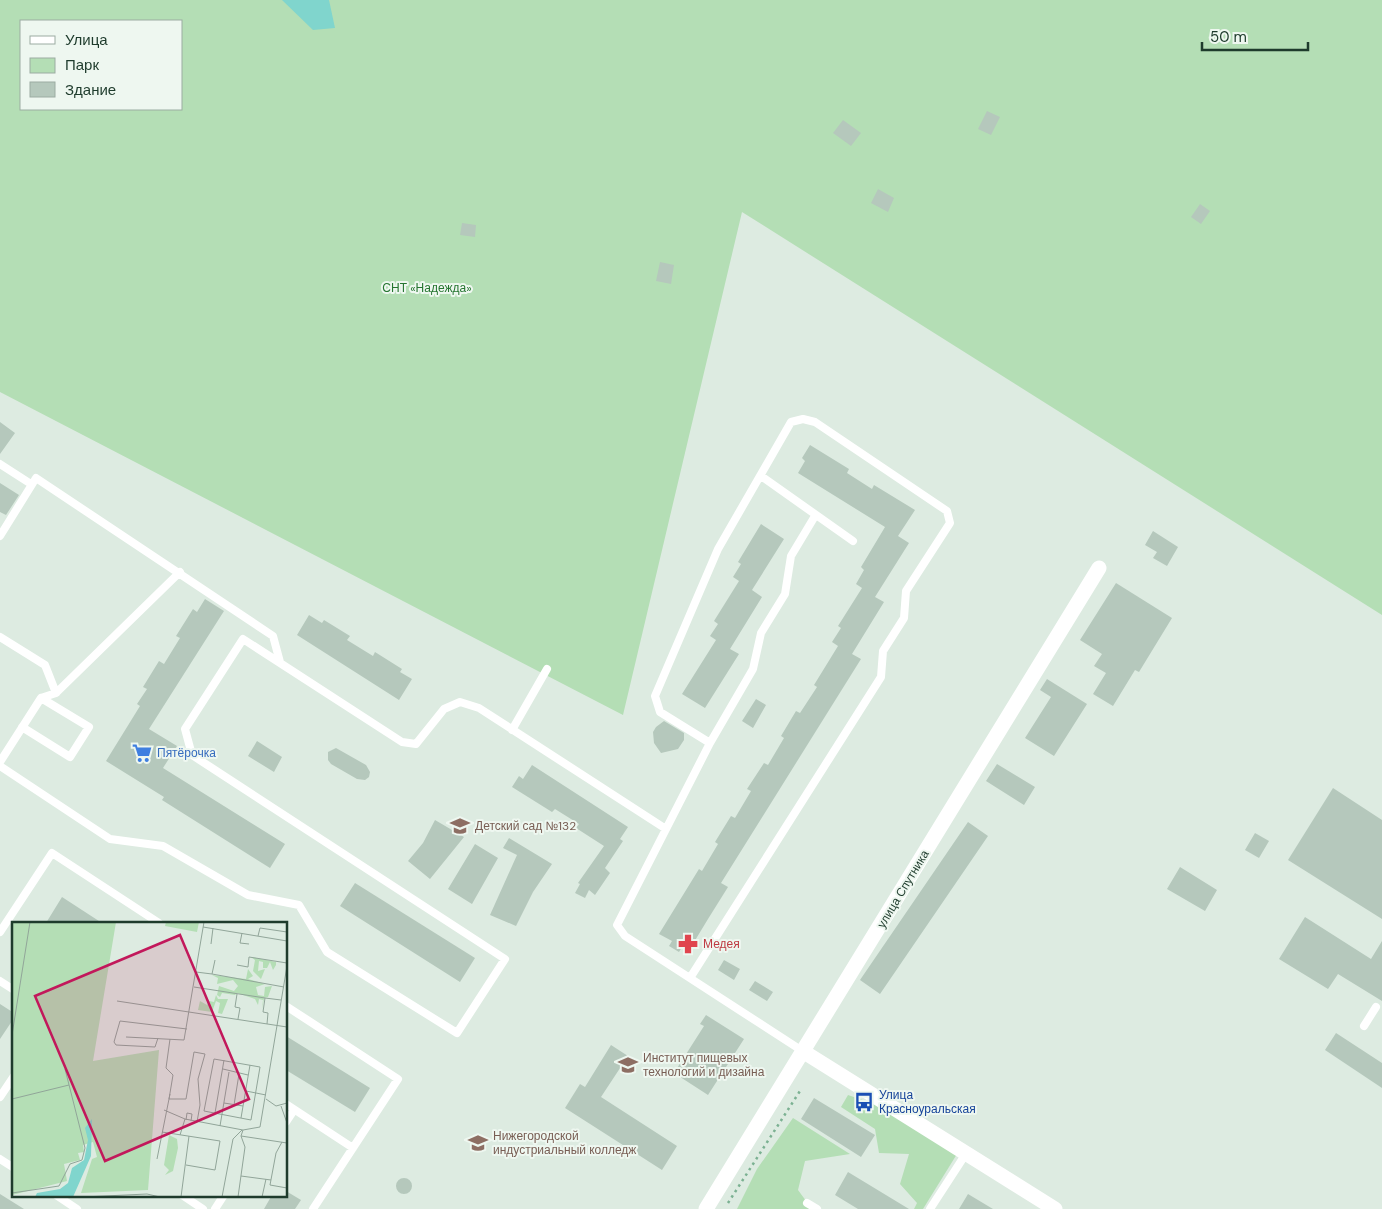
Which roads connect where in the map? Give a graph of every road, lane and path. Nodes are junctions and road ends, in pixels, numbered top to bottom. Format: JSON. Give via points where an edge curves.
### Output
{"nodes":[{"id":1,"x":0,"y":464,"type":"edge"},
{"id":2,"x":761,"y":476,"type":"junction"},
{"id":3,"x":31,"y":484,"type":"junction"},
{"id":4,"x":815,"y":516,"type":"junction"},
{"id":5,"x":0,"y":536,"type":"edge"},
{"id":6,"x":853,"y":541,"type":"dead end"},
{"id":7,"x":1099,"y":568,"type":"dead end"},
{"id":8,"x":180,"y":572,"type":"junction"},
{"id":9,"x":0,"y":637,"type":"edge"},
{"id":10,"x":280,"y":662,"type":"junction"},
{"id":11,"x":547,"y":669,"type":"dead end"},
{"id":12,"x":56,"y":693,"type":"junction"},
{"id":13,"x":42,"y":698,"type":"junction"},
{"id":14,"x":22,"y":727,"type":"junction"},
{"id":15,"x":512,"y":730,"type":"junction"},
{"id":16,"x":710,"y":742,"type":"junction"},
{"id":17,"x":0,"y":762,"type":"edge"},
{"id":18,"x":0,"y":766,"type":"edge"},
{"id":19,"x":666,"y":828,"type":"junction"},
{"id":20,"x":157,"y":922,"type":"edge"},
{"id":21,"x":10,"y":923,"type":"edge"},
{"id":22,"x":0,"y":932,"type":"edge"},
{"id":23,"x":690,"y":978,"type":"junction"},
{"id":24,"x":0,"y":981,"type":"edge"},
{"id":25,"x":12,"y":989,"type":"edge"},
{"id":26,"x":288,"y":1007,"type":"edge"},
{"id":27,"x":1376,"y":1007,"type":"dead end"},
{"id":28,"x":1364,"y":1026,"type":"dead end"},
{"id":29,"x":804,"y":1052,"type":"junction"},
{"id":30,"x":12,"y":1081,"type":"edge"},
{"id":31,"x":800,"y":1091,"type":"dead end"},
{"id":32,"x":0,"y":1097,"type":"edge"},
{"id":33,"x":288,"y":1106,"type":"edge"},
{"id":34,"x":294,"y":1110,"type":"junction"},
{"id":35,"x":288,"y":1119,"type":"edge"},
{"id":36,"x":353,"y":1148,"type":"junction"},
{"id":37,"x":967,"y":1152,"type":"junction"},
{"id":38,"x":0,"y":1159,"type":"edge"},
{"id":39,"x":12,"y":1167,"type":"edge"},
{"id":40,"x":57,"y":1196,"type":"edge"},
{"id":41,"x":184,"y":1196,"type":"edge"},
{"id":42,"x":223,"y":1196,"type":"edge"},
{"id":43,"x":808,"y":1203,"type":"dead end"},
{"id":44,"x":74,"y":1208,"type":"edge"},
{"id":45,"x":203,"y":1209,"type":"edge"},
{"id":46,"x":215,"y":1209,"type":"edge"},
{"id":47,"x":313,"y":1209,"type":"edge"},
{"id":48,"x":706,"y":1209,"type":"edge"},
{"id":49,"x":725,"y":1209,"type":"edge"},
{"id":50,"x":817,"y":1209,"type":"edge"},
{"id":51,"x":930,"y":1209,"type":"edge"},
{"id":52,"x":1055,"y":1209,"type":"edge"}],
"edges":[{"from":1,"to":3,"type":"lane"},
{"from":2,"to":4,"type":"lane"},
{"from":2,"to":16,"type":"lane","via":[[718,548],[655,696],[660,712]]},
{"from":2,"to":23,"type":"lane","via":[[791,422],[803,419],[815,422],[947,511],[950,523],[906,591],[904,618],[883,652],[881,677]]},
{"from":3,"to":5,"type":"lane"},
{"from":3,"to":8,"type":"lane","via":[[36,478]]},
{"from":4,"to":6,"type":"lane"},
{"from":4,"to":16,"type":"lane","via":[[791,556],[785,594],[760,633],[753,669]]},
{"from":7,"to":29,"type":"street","name":"улица Спутника"},
{"from":8,"to":10,"type":"lane","via":[[273,636]]},
{"from":8,"to":12,"type":"lane"},
{"from":9,"to":12,"type":"lane","via":[[45,665]]},
{"from":10,"to":15,"type":"lane","via":[[402,742],[416,744],[444,709],[460,702],[479,708]]},
{"from":10,"to":18,"type":"lane","via":[[243,639],[185,729],[192,755],[506,959],[457,1032],[327,952],[299,904],[248,896],[163,846],[110,839]]},
{"from":11,"to":15,"type":"lane"},
{"from":12,"to":13,"type":"lane"},
{"from":13,"to":14,"type":"lane"},
{"from":13,"to":14,"type":"lane","via":[[89,726],[70,757]]},
{"from":14,"to":17,"type":"lane"},
{"from":15,"to":19,"type":"lane"},
{"from":16,"to":19,"type":"lane"},
{"from":19,"to":23,"type":"lane","via":[[617,925],[625,936]]},
{"from":20,"to":21,"type":"lane","via":[[52,853]]},
{"from":21,"to":22,"type":"lane"},
{"from":23,"to":29,"type":"lane"},
{"from":24,"to":25,"type":"lane"},
{"from":26,"to":36,"type":"lane","via":[[398,1079]]},
{"from":27,"to":28,"type":"lane"},
{"from":29,"to":37,"type":"street"},
{"from":29,"to":48,"type":"street","name":"улица Спутника"},
{"from":30,"to":32,"type":"lane"},
{"from":31,"to":49,"type":"path"},
{"from":33,"to":34,"type":"lane"},
{"from":34,"to":35,"type":"lane"},
{"from":34,"to":36,"type":"lane"},
{"from":36,"to":47,"type":"lane"},
{"from":37,"to":51,"type":"lane"},
{"from":37,"to":52,"type":"street"},
{"from":38,"to":39,"type":"lane"},
{"from":40,"to":44,"type":"lane"},
{"from":41,"to":45,"type":"lane"},
{"from":42,"to":46,"type":"lane"},
{"from":43,"to":50,"type":"lane"}]}
